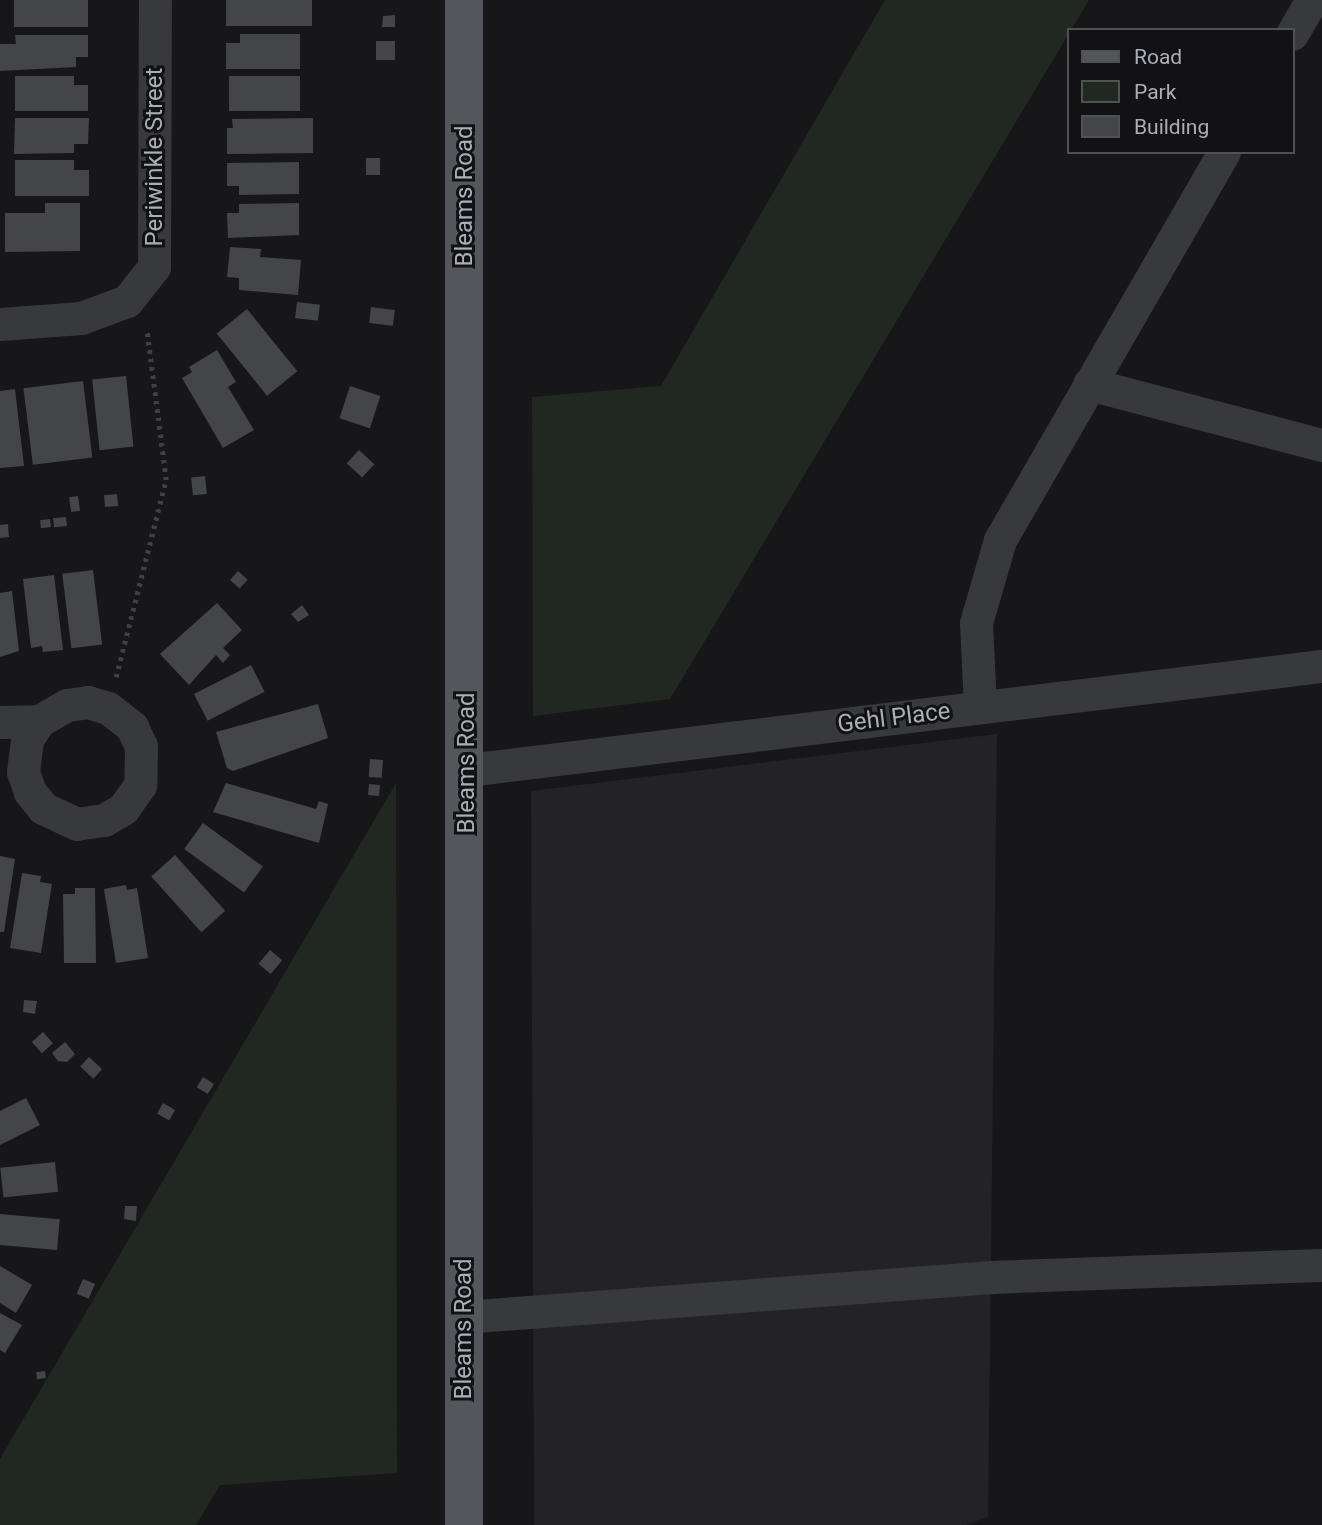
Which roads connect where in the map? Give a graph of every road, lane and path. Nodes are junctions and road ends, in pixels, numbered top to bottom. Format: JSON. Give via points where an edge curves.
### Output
{"nodes":[{"id":1,"x":155,"y":0,"type":"edge"},
{"id":2,"x":464,"y":0,"type":"edge"},
{"id":3,"x":1312,"y":0,"type":"edge"},
{"id":4,"x":1294,"y":31,"type":"edge"},
{"id":5,"x":1222,"y":154,"type":"edge"},
{"id":6,"x":0,"y":324,"type":"edge"},
{"id":7,"x":147,"y":332,"type":"dead end"},
{"id":8,"x":1088,"y":384,"type":"junction"},
{"id":9,"x":1322,"y":445,"type":"edge"},
{"id":10,"x":1322,"y":666,"type":"edge"},
{"id":11,"x":980,"y":707,"type":"junction"},
{"id":12,"x":108,"y":708,"type":"junction"},
{"id":13,"x":0,"y":722,"type":"edge"},
{"id":14,"x":39,"y":722,"type":"junction"},
{"id":15,"x":467,"y":770,"type":"junction"},
{"id":16,"x":1322,"y":1265,"type":"edge"},
{"id":17,"x":463,"y":1317,"type":"junction"},
{"id":18,"x":464,"y":1525,"type":"edge"}],
"edges":[{"from":1,"to":6,"type":"street","name":"Periwinkle Street","via":[[154,267],[127,301],[80,318]]},
{"from":2,"to":15,"type":"main road","name":"Bleams Road"},
{"from":3,"to":4,"type":"street"},
{"from":5,"to":8,"type":"street"},
{"from":7,"to":12,"type":"path","via":[[166,480]]},
{"from":8,"to":9,"type":"street"},
{"from":8,"to":11,"type":"street","via":[[1013,514],[989,567],[974,652]]},
{"from":10,"to":11,"type":"street","name":"Gehl Place"},
{"from":11,"to":15,"type":"street","name":"Gehl Place"},
{"from":12,"to":14,"type":"street","via":[[88,702],[67,705]]},
{"from":12,"to":14,"type":"street","via":[[132,727],[143,764],[140,785],[123,809],[104,820],[77,824],[57,818],[30,792],[23,759],[27,739]]},
{"from":13,"to":14,"type":"street"},
{"from":15,"to":17,"type":"main road","name":"Bleams Road"},
{"from":16,"to":17,"type":"street","via":[[990,1277]]},
{"from":17,"to":18,"type":"main road","name":"Bleams Road"}]}
